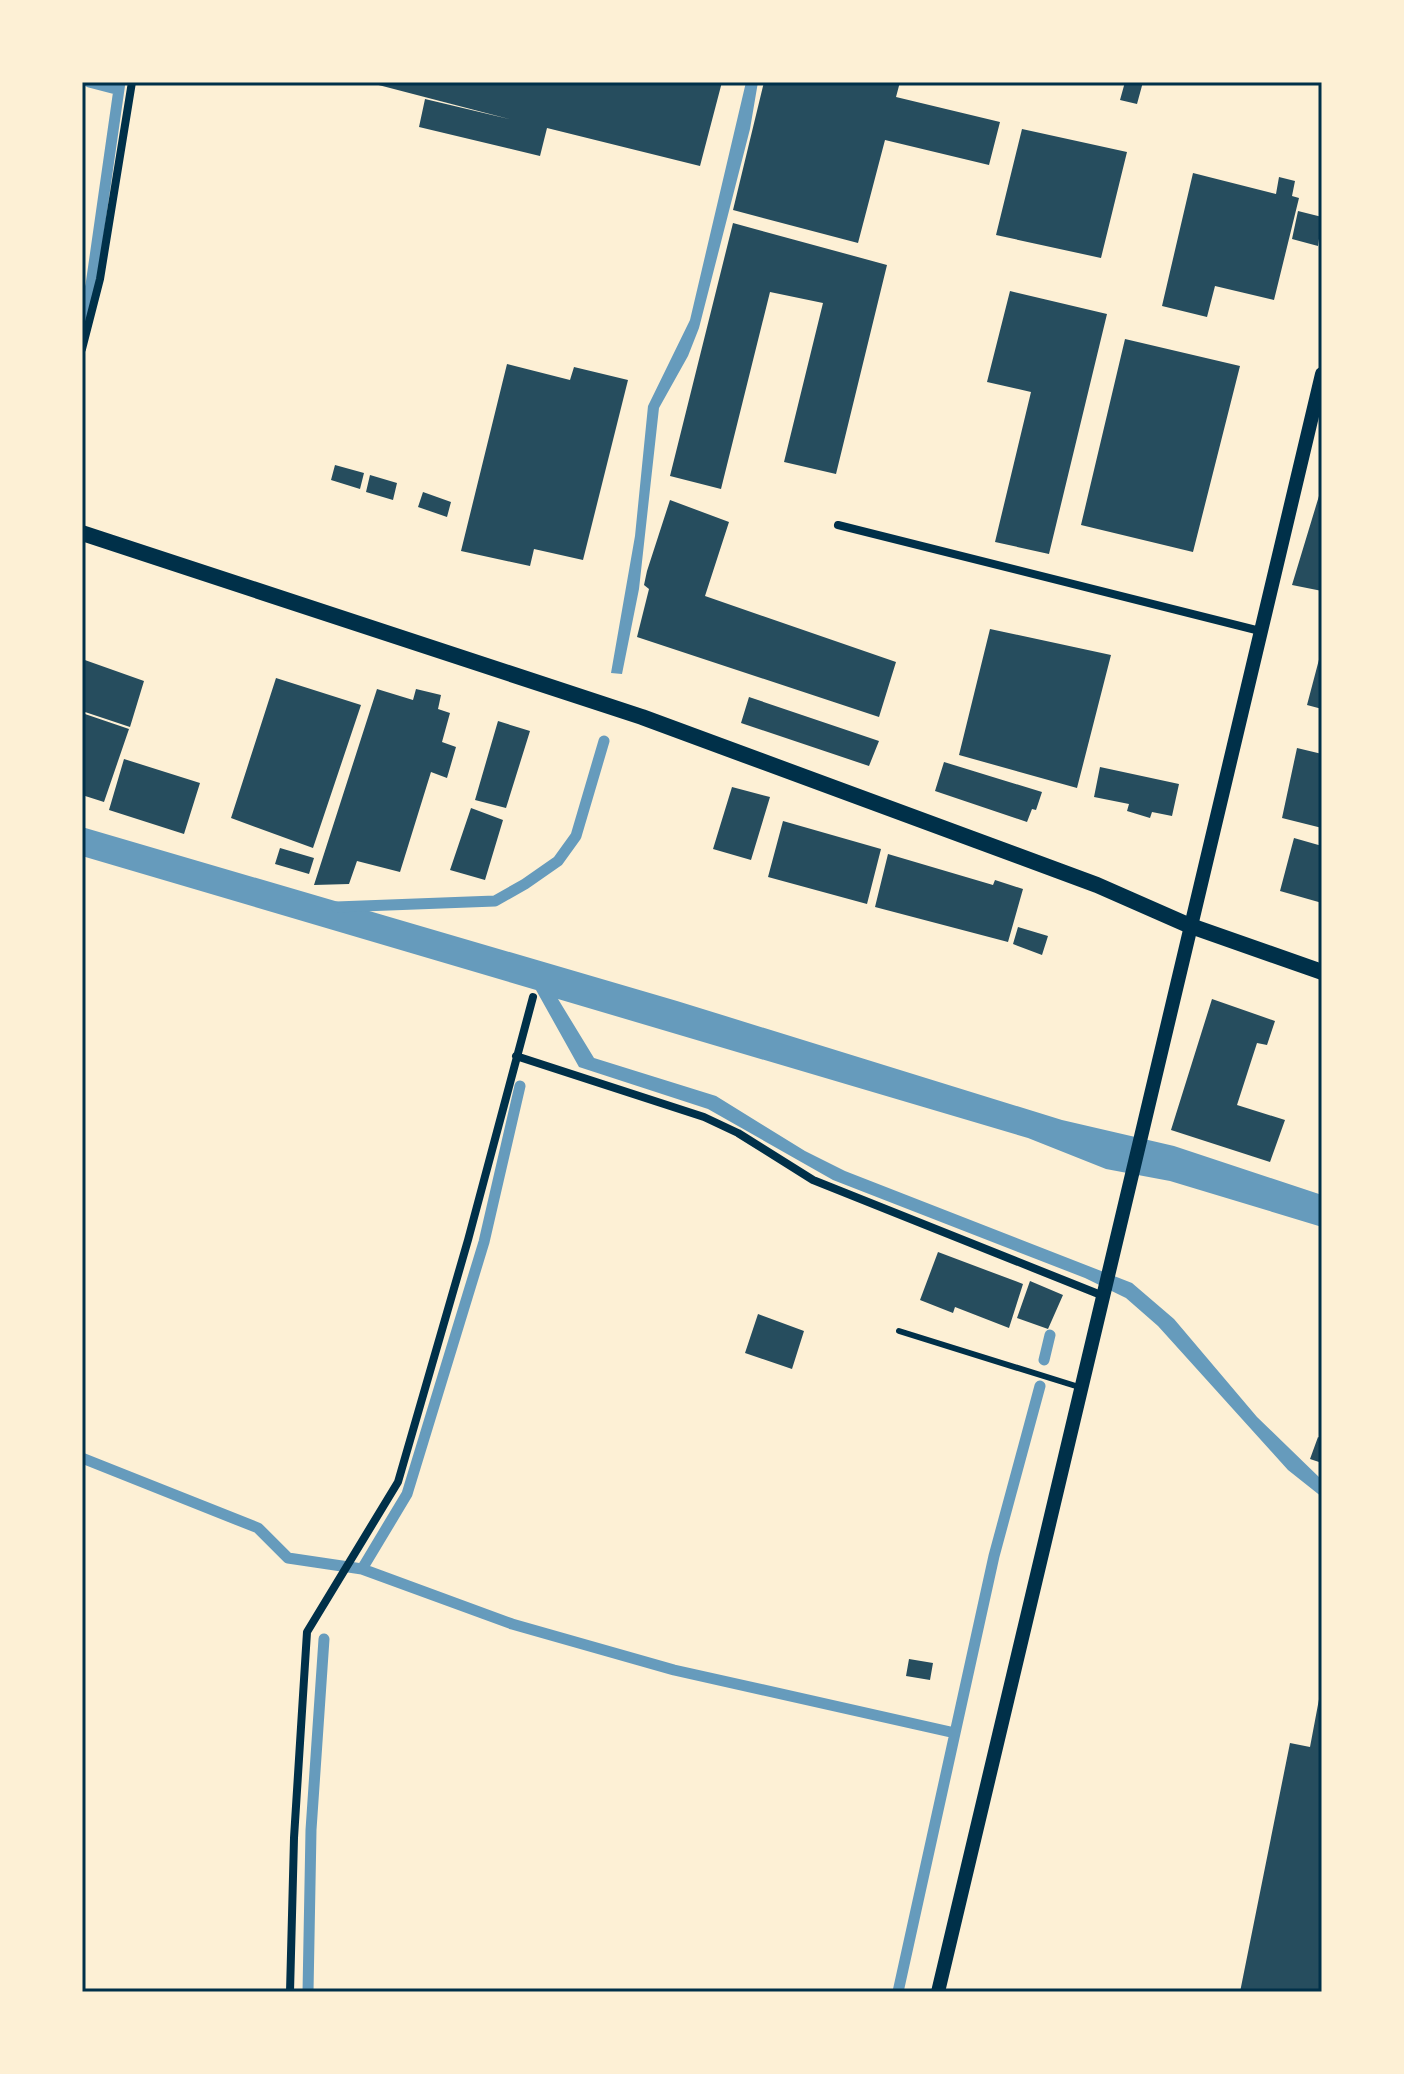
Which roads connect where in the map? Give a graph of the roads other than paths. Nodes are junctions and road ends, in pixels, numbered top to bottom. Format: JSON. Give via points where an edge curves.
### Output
{"nodes":[{"id":1,"x":132,"y":82,"type":"edge"},
{"id":2,"x":82,"y":349,"type":"edge"},
{"id":3,"x":1322,"y":374,"type":"edge"},
{"id":4,"x":838,"y":525,"type":"dead end"},
{"id":5,"x":82,"y":533,"type":"edge"},
{"id":6,"x":1260,"y":631,"type":"junction"},
{"id":7,"x":1188,"y":925,"type":"junction"},
{"id":8,"x":1322,"y":972,"type":"edge"},
{"id":9,"x":533,"y":997,"type":"dead end"},
{"id":10,"x":516,"y":1056,"type":"junction"},
{"id":11,"x":1101,"y":1295,"type":"junction"},
{"id":12,"x":899,"y":1331,"type":"dead end"},
{"id":13,"x":1080,"y":1387,"type":"junction"},
{"id":14,"x":290,"y":1992,"type":"edge"},
{"id":15,"x":938,"y":1992,"type":"edge"}],
"edges":[{"from":1,"to":2,"type":"street","via":[[100,279]]},
{"from":3,"to":6,"type":"street"},
{"from":4,"to":6,"type":"street"},
{"from":5,"to":7,"type":"main road","via":[[642,717],[1097,885]]},
{"from":6,"to":7,"type":"street"},
{"from":7,"to":8,"type":"main road"},
{"from":7,"to":11,"type":"street"},
{"from":9,"to":10,"type":"street"},
{"from":10,"to":11,"type":"street","via":[[704,1117],[813,1180]]},
{"from":10,"to":14,"type":"street","via":[[398,1482],[307,1632]]},
{"from":11,"to":13,"type":"street"},
{"from":12,"to":13,"type":"lane"},
{"from":13,"to":15,"type":"street"}]}
